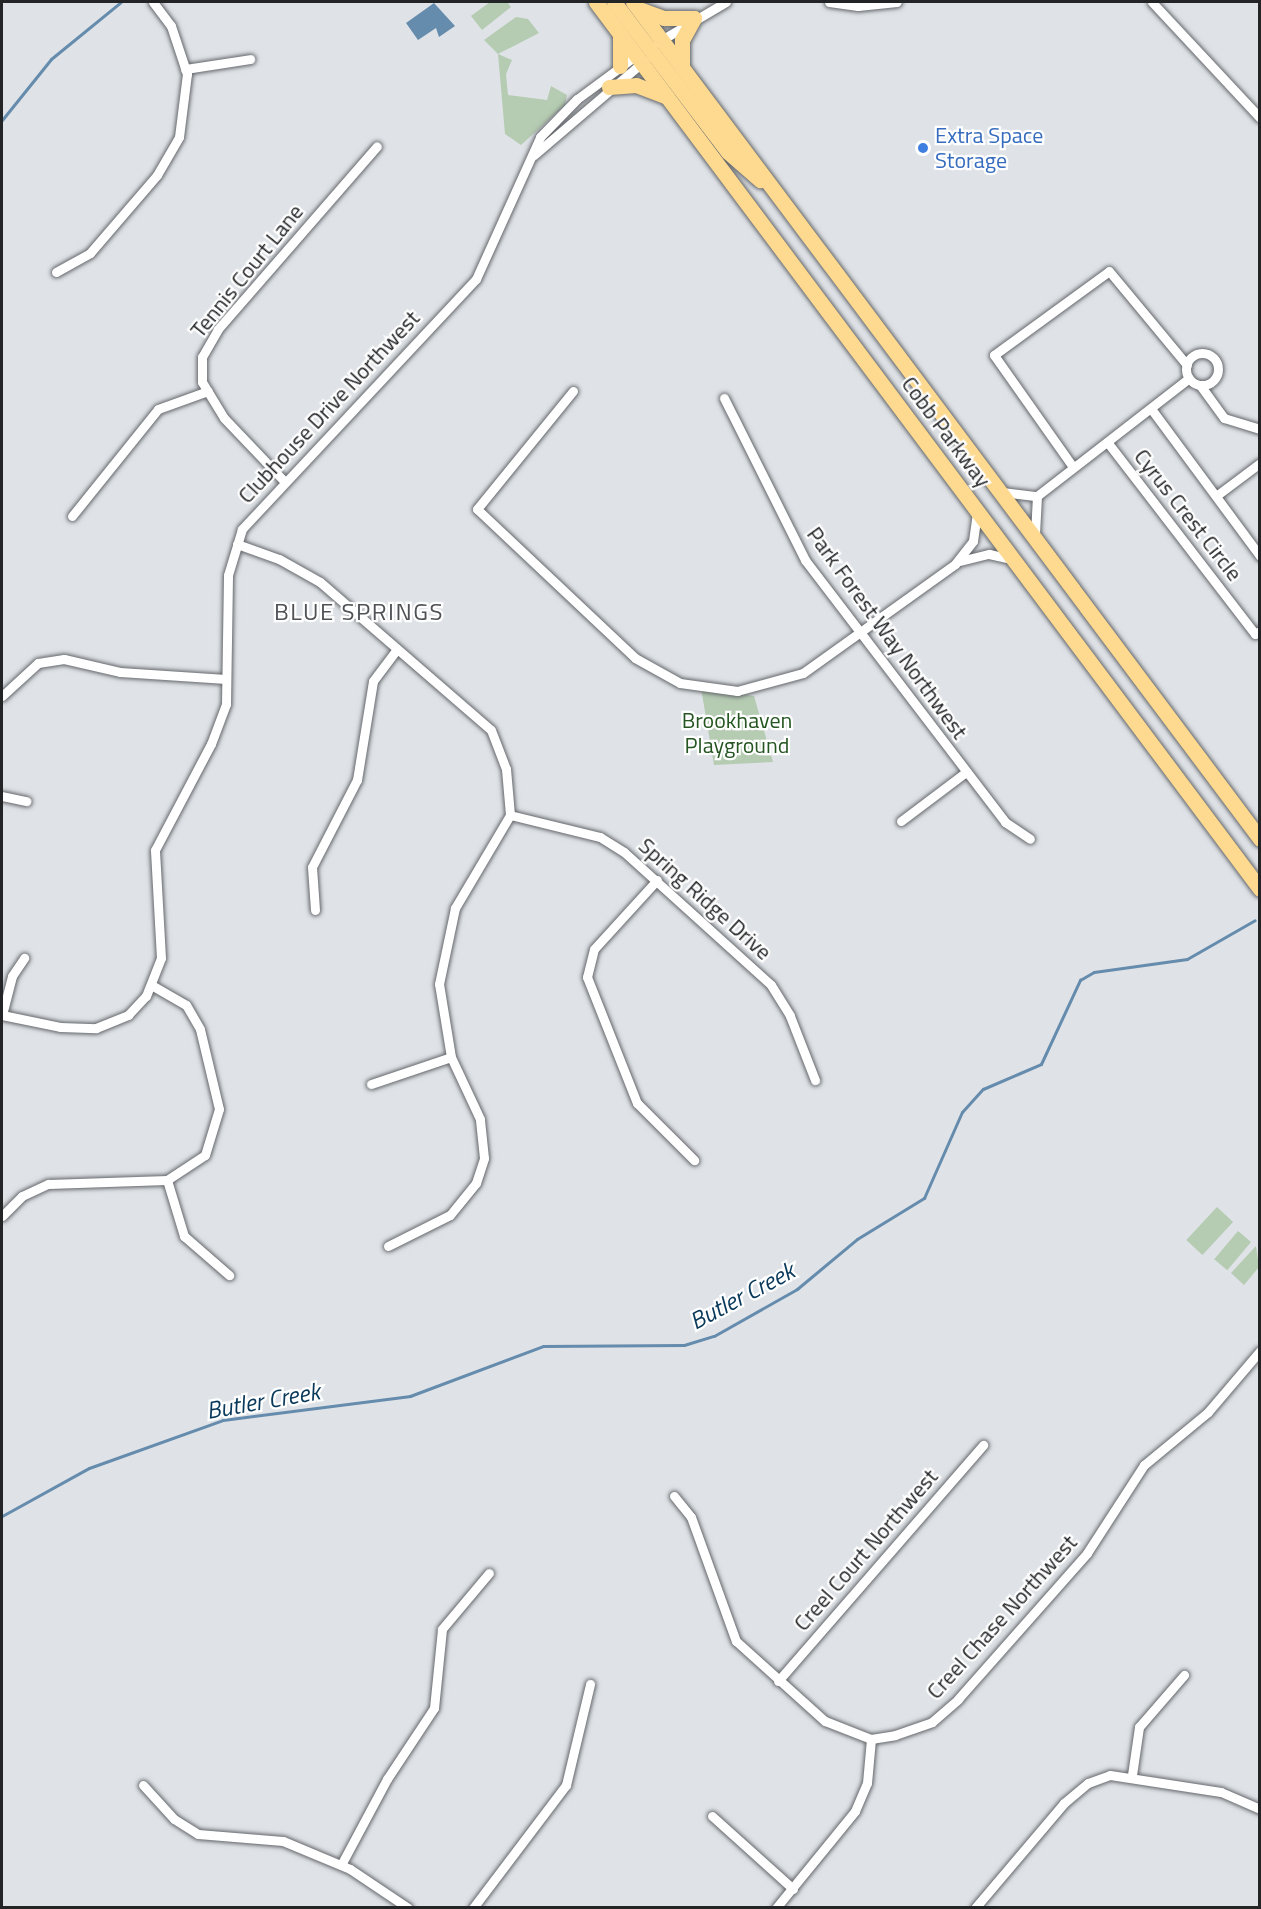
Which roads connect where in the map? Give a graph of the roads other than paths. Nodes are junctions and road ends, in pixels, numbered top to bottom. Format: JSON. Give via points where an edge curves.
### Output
{"nodes":[{"id":1,"x":153,"y":2,"type":"edge"},
{"id":2,"x":597,"y":2,"type":"edge"},
{"id":3,"x":614,"y":2,"type":"edge"},
{"id":4,"x":726,"y":2,"type":"edge"},
{"id":5,"x":829,"y":2,"type":"edge"},
{"id":6,"x":897,"y":2,"type":"edge"},
{"id":7,"x":1152,"y":2,"type":"edge"},
{"id":8,"x":635,"y":5,"type":"edge"},
{"id":9,"x":694,"y":18,"type":"junction"},
{"id":10,"x":620,"y":32,"type":"junction"},
{"id":11,"x":648,"y":51,"type":"junction"},
{"id":12,"x":250,"y":59,"type":"dead end"},
{"id":13,"x":620,"y":66,"type":"junction"},
{"id":14,"x":682,"y":67,"type":"junction"},
{"id":15,"x":185,"y":69,"type":"junction"},
{"id":16,"x":609,"y":87,"type":"junction"},
{"id":17,"x":668,"y":97,"type":"junction"},
{"id":18,"x":1260,"y":118,"type":"edge"},
{"id":19,"x":376,"y":147,"type":"dead end"},
{"id":20,"x":530,"y":159,"type":"junction"},
{"id":21,"x":774,"y":190,"type":"junction"},
{"id":22,"x":56,"y":272,"type":"dead end"},
{"id":23,"x":1187,"y":365,"type":"junction"},
{"id":24,"x":1188,"y":378,"type":"junction"},
{"id":25,"x":1200,"y":385,"type":"junction"},
{"id":26,"x":208,"y":391,"type":"junction"},
{"id":27,"x":573,"y":391,"type":"dead end"},
{"id":28,"x":724,"y":398,"type":"dead end"},
{"id":29,"x":1152,"y":410,"type":"junction"},
{"id":30,"x":1260,"y":429,"type":"edge"},
{"id":31,"x":1108,"y":443,"type":"junction"},
{"id":32,"x":1260,"y":463,"type":"edge"},
{"id":33,"x":1074,"y":467,"type":"junction"},
{"id":34,"x":285,"y":482,"type":"junction"},
{"id":35,"x":1000,"y":491,"type":"junction"},
{"id":36,"x":1036,"y":496,"type":"junction"},
{"id":37,"x":1216,"y":496,"type":"junction"},
{"id":38,"x":977,"y":510,"type":"junction"},
{"id":39,"x":72,"y":516,"type":"dead end"},
{"id":40,"x":1036,"y":539,"type":"junction"},
{"id":41,"x":237,"y":544,"type":"junction"},
{"id":42,"x":1260,"y":556,"type":"edge"},
{"id":43,"x":1013,"y":560,"type":"junction"},
{"id":44,"x":955,"y":564,"type":"junction"},
{"id":45,"x":1260,"y":631,"type":"edge"},
{"id":46,"x":861,"y":633,"type":"junction"},
{"id":47,"x":397,"y":649,"type":"junction"},
{"id":48,"x":226,"y":679,"type":"junction"},
{"id":49,"x":2,"y":696,"type":"edge"},
{"id":50,"x":966,"y":772,"type":"junction"},
{"id":51,"x":2,"y":796,"type":"edge"},
{"id":52,"x":26,"y":801,"type":"dead end"},
{"id":53,"x":510,"y":815,"type":"junction"},
{"id":54,"x":901,"y":821,"type":"dead end"},
{"id":55,"x":1030,"y":839,"type":"dead end"},
{"id":56,"x":1260,"y":839,"type":"edge"},
{"id":57,"x":657,"y":880,"type":"junction"},
{"id":58,"x":1260,"y":890,"type":"edge"},
{"id":59,"x":315,"y":910,"type":"dead end"},
{"id":60,"x":24,"y":958,"type":"dead end"},
{"id":61,"x":153,"y":986,"type":"junction"},
{"id":62,"x":2,"y":1015,"type":"edge"},
{"id":63,"x":450,"y":1058,"type":"junction"},
{"id":64,"x":815,"y":1080,"type":"dead end"},
{"id":65,"x":371,"y":1084,"type":"dead end"},
{"id":66,"x":694,"y":1160,"type":"dead end"},
{"id":67,"x":167,"y":1180,"type":"junction"},
{"id":68,"x":2,"y":1199,"type":"edge"},
{"id":69,"x":10,"y":1207,"type":"junction"},
{"id":70,"x":2,"y":1216,"type":"edge"},
{"id":71,"x":388,"y":1246,"type":"dead end"},
{"id":72,"x":229,"y":1275,"type":"dead end"},
{"id":73,"x":1260,"y":1351,"type":"edge"},
{"id":74,"x":983,"y":1445,"type":"dead end"},
{"id":75,"x":674,"y":1496,"type":"dead end"},
{"id":76,"x":489,"y":1573,"type":"dead end"},
{"id":77,"x":1184,"y":1675,"type":"dead end"},
{"id":78,"x":778,"y":1681,"type":"junction"},
{"id":79,"x":590,"y":1684,"type":"dead end"},
{"id":80,"x":871,"y":1739,"type":"junction"},
{"id":81,"x":1132,"y":1775,"type":"junction"},
{"id":82,"x":143,"y":1785,"type":"dead end"},
{"id":83,"x":1260,"y":1809,"type":"edge"},
{"id":84,"x":712,"y":1816,"type":"dead end"},
{"id":85,"x":341,"y":1865,"type":"junction"},
{"id":86,"x":793,"y":1888,"type":"junction"},
{"id":87,"x":408,"y":1908,"type":"edge"},
{"id":88,"x":473,"y":1908,"type":"edge"},
{"id":89,"x":776,"y":1908,"type":"edge"},
{"id":90,"x":975,"y":1908,"type":"edge"}],
"edges":[{"from":1,"to":15,"type":"street","via":[[171,26]]},
{"from":2,"to":10,"type":"main road","name":"Cobb Parkway"},
{"from":3,"to":11,"type":"main road"},
{"from":4,"to":9,"type":"street"},
{"from":5,"to":6,"type":"street","via":[[858,6]]},
{"from":7,"to":18,"type":"street"},
{"from":8,"to":9,"type":"main road","via":[[664,18]]},
{"from":8,"to":11,"type":"main road","name":"Cobb Parkway"},
{"from":9,"to":11,"type":"street"},
{"from":9,"to":14,"type":"main road","via":[[682,40]]},
{"from":10,"to":11,"type":"main road","name":"Cobb Parkway"},
{"from":10,"to":13,"type":"main road"},
{"from":11,"to":13,"type":"street","name":"Clubhouse Drive Northwest"},
{"from":11,"to":14,"type":"main road","name":"Cobb Parkway"},
{"from":11,"to":16,"type":"street","name":"Clubhouse Drive Northwest"},
{"from":11,"to":17,"type":"main road","name":"Cobb Parkway"},
{"from":11,"to":21,"type":"main road","via":[[728,152]]},
{"from":12,"to":15,"type":"street"},
{"from":13,"to":20,"type":"street","name":"Clubhouse Drive Northwest","via":[[557,118]]},
{"from":14,"to":21,"type":"main road","name":"Cobb Parkway"},
{"from":15,"to":22,"type":"street","via":[[179,136],[157,175],[90,253]]},
{"from":16,"to":17,"type":"main road","via":[[636,85]]},
{"from":16,"to":20,"type":"street","name":"Clubhouse Drive Northwest"},
{"from":17,"to":38,"type":"main road","name":"Cobb Parkway"},
{"from":19,"to":26,"type":"street","name":"Tennis Court Lane","via":[[218,329],[202,357]]},
{"from":20,"to":34,"type":"street","name":"Clubhouse Drive Northwest","via":[[476,279]]},
{"from":21,"to":35,"type":"main road","name":"Cobb Parkway"},
{"from":23,"to":24,"type":"street"},
{"from":23,"to":25,"type":"street","via":[[1200,353],[1216,361],[1216,378]]},
{"from":23,"to":33,"type":"street","via":[[1109,271],[994,355]]},
{"from":24,"to":25,"type":"street"},
{"from":24,"to":29,"type":"street","name":"Cyrus Crest Circle"},
{"from":25,"to":30,"type":"street","via":[[1224,418]]},
{"from":26,"to":34,"type":"street","name":"Tennis Court Lane","via":[[224,418]]},
{"from":26,"to":39,"type":"street","via":[[158,409]]},
{"from":27,"to":46,"type":"street","via":[[477,509],[635,658],[680,682],[736,692],[803,673]]},
{"from":28,"to":46,"type":"street","name":"Park Forest Way Northwest","via":[[800,551]]},
{"from":29,"to":31,"type":"street","name":"Cyrus Crest Circle"},
{"from":29,"to":37,"type":"street"},
{"from":31,"to":33,"type":"street","name":"Cyrus Crest Circle"},
{"from":31,"to":45,"type":"street","name":"Cyrus Crest Circle","via":[[1255,634]]},
{"from":32,"to":37,"type":"street"},
{"from":33,"to":36,"type":"street","name":"Cyrus Crest Circle"},
{"from":34,"to":41,"type":"street","name":"Clubhouse Drive Northwest","via":[[242,528]]},
{"from":35,"to":36,"type":"street"},
{"from":35,"to":40,"type":"main road","name":"Cobb Parkway"},
{"from":36,"to":40,"type":"street","via":[[1032,510]]},
{"from":37,"to":42,"type":"street"},
{"from":38,"to":43,"type":"main road","name":"Cobb Parkway"},
{"from":38,"to":44,"type":"street","via":[[973,541]]},
{"from":40,"to":56,"type":"main road","name":"Cobb Parkway"},
{"from":41,"to":47,"type":"street","via":[[279,559],[320,582]]},
{"from":41,"to":48,"type":"street","name":"Clubhouse Drive Northwest","via":[[228,575]]},
{"from":43,"to":44,"type":"street","via":[[989,554]]},
{"from":43,"to":58,"type":"main road","name":"Cobb Parkway"},
{"from":44,"to":46,"type":"street"},
{"from":46,"to":50,"type":"street","name":"Park Forest Way Northwest"},
{"from":47,"to":53,"type":"street","via":[[490,730],[506,769]]},
{"from":47,"to":59,"type":"street","via":[[373,681],[357,780],[312,867]]},
{"from":48,"to":49,"type":"street","via":[[120,672],[64,659],[38,663]]},
{"from":48,"to":61,"type":"street","name":"Clubhouse Drive Northwest","via":[[226,704],[211,744],[155,850],[162,934]]},
{"from":50,"to":54,"type":"street"},
{"from":50,"to":55,"type":"street","name":"Park Forest Way Northwest","via":[[1005,822]]},
{"from":51,"to":52,"type":"street"},
{"from":53,"to":57,"type":"street","name":"Spring Ridge Drive","via":[[600,837]]},
{"from":53,"to":63,"type":"street","via":[[461,894],[443,954],[439,984]]},
{"from":57,"to":64,"type":"street","name":"Spring Ridge Drive","via":[[771,985],[790,1016]]},
{"from":57,"to":66,"type":"street","via":[[594,949],[587,977],[637,1103]]},
{"from":60,"to":62,"type":"street","via":[[12,976]]},
{"from":61,"to":62,"type":"street","via":[[128,1015],[96,1028],[60,1027]]},
{"from":61,"to":67,"type":"street","via":[[181,1001],[195,1017],[219,1109],[205,1155]]},
{"from":63,"to":65,"type":"street"},
{"from":63,"to":71,"type":"street","via":[[483,1130],[484,1158],[476,1183],[438,1226]]},
{"from":67,"to":69,"type":"street","via":[[48,1184]]},
{"from":67,"to":72,"type":"street","via":[[184,1236]]},
{"from":68,"to":69,"type":"street"},
{"from":69,"to":70,"type":"street"},
{"from":73,"to":80,"type":"street","name":"Creel Chase Northwest","via":[[1209,1412],[1144,1465],[1087,1553],[958,1699],[932,1722]]},
{"from":74,"to":78,"type":"street","name":"Creel Court Northwest"},
{"from":75,"to":78,"type":"street","via":[[691,1517],[736,1641]]},
{"from":76,"to":85,"type":"street","via":[[442,1629],[434,1708],[387,1779]]},
{"from":77,"to":81,"type":"street","via":[[1139,1727]]},
{"from":78,"to":80,"type":"street","via":[[825,1721]]},
{"from":79,"to":88,"type":"street","via":[[566,1785]]},
{"from":80,"to":86,"type":"street","via":[[863,1795]]},
{"from":81,"to":83,"type":"street","via":[[1221,1792]]},
{"from":81,"to":90,"type":"street","via":[[1088,1783]]},
{"from":82,"to":85,"type":"street","via":[[174,1819],[198,1834],[283,1841]]},
{"from":84,"to":86,"type":"street"},
{"from":85,"to":87,"type":"street"},
{"from":86,"to":89,"type":"street"}]}
